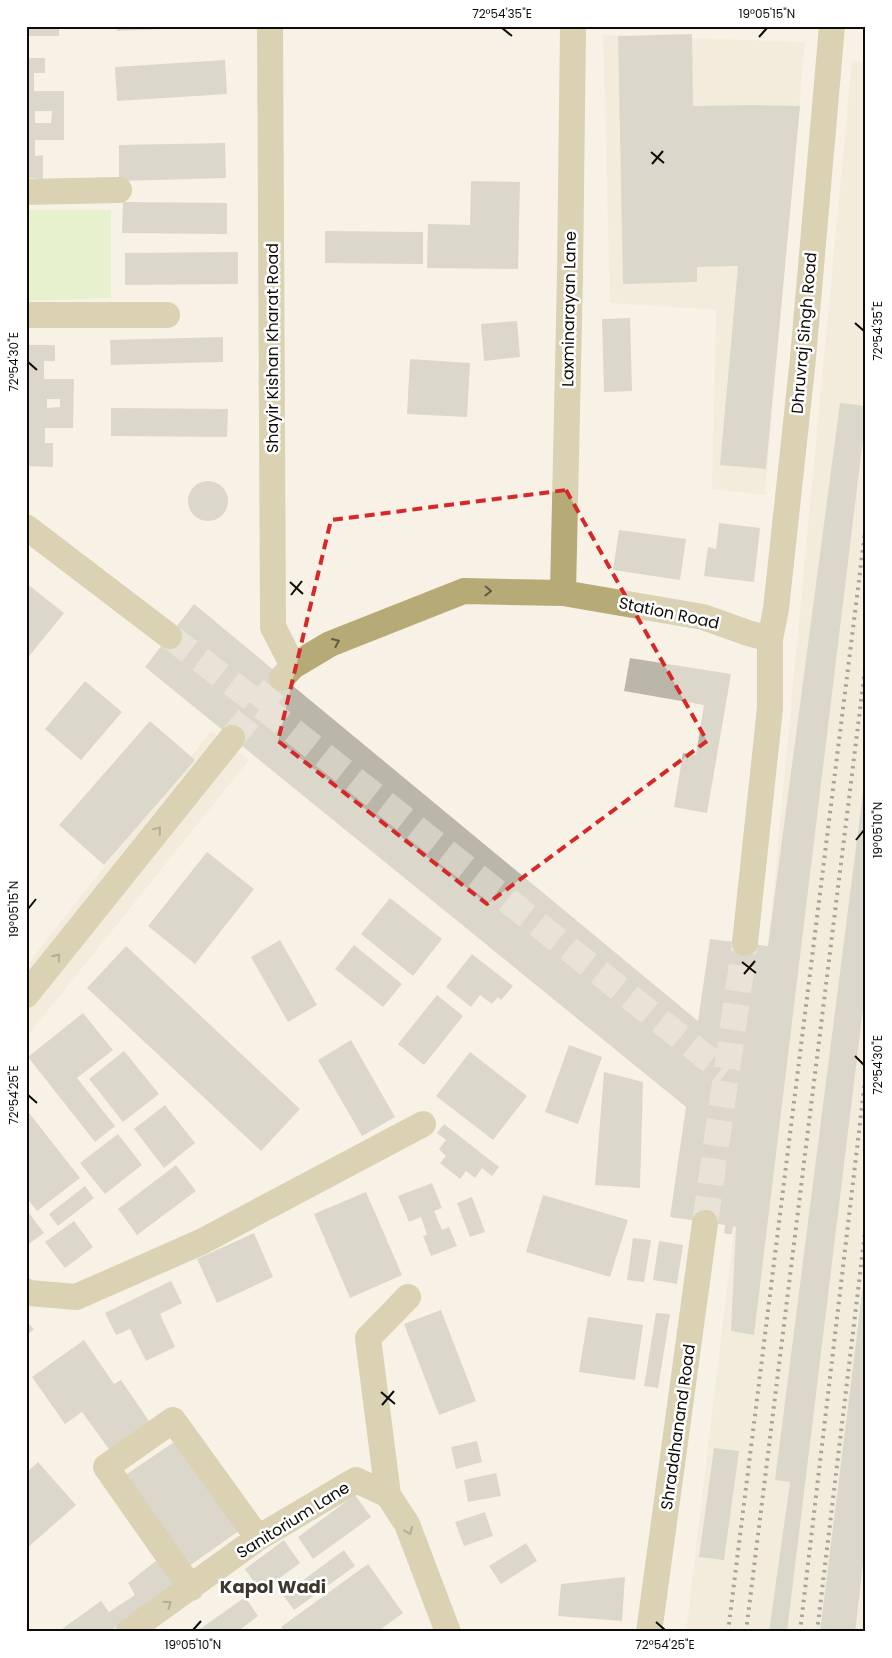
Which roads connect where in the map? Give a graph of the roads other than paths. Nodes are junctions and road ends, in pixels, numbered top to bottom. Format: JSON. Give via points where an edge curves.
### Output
{"nodes":[{"id":1,"x":270,"y":26,"type":"edge"},
{"id":2,"x":573,"y":26,"type":"edge"},
{"id":3,"x":832,"y":26,"type":"edge"},
{"id":4,"x":119,"y":190,"type":"dead end"},
{"id":5,"x":26,"y":192,"type":"edge"},
{"id":6,"x":26,"y":315,"type":"edge"},
{"id":7,"x":167,"y":315,"type":"dead end"},
{"id":8,"x":26,"y":527,"type":"edge"},
{"id":9,"x":563,"y":593,"type":"junction"},
{"id":10,"x":169,"y":636,"type":"tunnel mouth"},
{"id":11,"x":770,"y":638,"type":"junction"},
{"id":12,"x":288,"y":672,"type":"joint"},
{"id":13,"x":232,"y":738,"type":"tunnel mouth"},
{"id":14,"x":745,"y":943,"type":"tunnel mouth"},
{"id":15,"x":26,"y":995,"type":"edge"},
{"id":16,"x":423,"y":1124,"type":"dead end"},
{"id":17,"x":705,"y":1222,"type":"tunnel mouth"},
{"id":18,"x":26,"y":1291,"type":"edge"},
{"id":19,"x":408,"y":1297,"type":"dead end"},
{"id":20,"x":388,"y":1495,"type":"junction"},
{"id":21,"x":258,"y":1538,"type":"junction"},
{"id":22,"x":191,"y":1588,"type":"junction"},
{"id":23,"x":128,"y":1632,"type":"edge"},
{"id":24,"x":448,"y":1632,"type":"edge"},
{"id":25,"x":649,"y":1632,"type":"edge"}],
"edges":[{"from":1,"to":12,"type":"street","name":"Shayir Kishan Kharat Road","via":[[274,627]]},
{"from":2,"to":9,"type":"street","name":"Laxminarayan Lane"},
{"from":3,"to":11,"type":"street","name":"Dhruvraj Singh Road","via":[[803,358],[776,609]]},
{"from":4,"to":5,"type":"street"},
{"from":6,"to":7,"type":"street"},
{"from":8,"to":10,"type":"street"},
{"from":9,"to":11,"type":"street","name":"Station Road","via":[[703,617]]},
{"from":12,"to":9,"type":"street","name":"Station Road","one_way":true,"via":[[330,644],[464,590]]},
{"from":11,"to":14,"type":"street","via":[[770,708]]},
{"from":15,"to":13,"type":"street","one_way":true},
{"from":16,"to":18,"type":"street","via":[[201,1242],[76,1297]]},
{"from":17,"to":25,"type":"street","name":"Shraddhanand Road"},
{"from":19,"to":20,"type":"street","via":[[368,1338]]},
{"from":20,"to":21,"type":"street","name":"Sanitorium Lane","via":[[356,1480]]},
{"from":20,"to":24,"type":"street","one_way":true,"via":[[407,1524]]},
{"from":21,"to":22,"type":"street","name":"Sanitorium Lane"},
{"from":21,"to":22,"type":"street","via":[[173,1420],[106,1467]]},
{"from":23,"to":22,"type":"street","name":"Sanitorium Lane","one_way":true}]}
